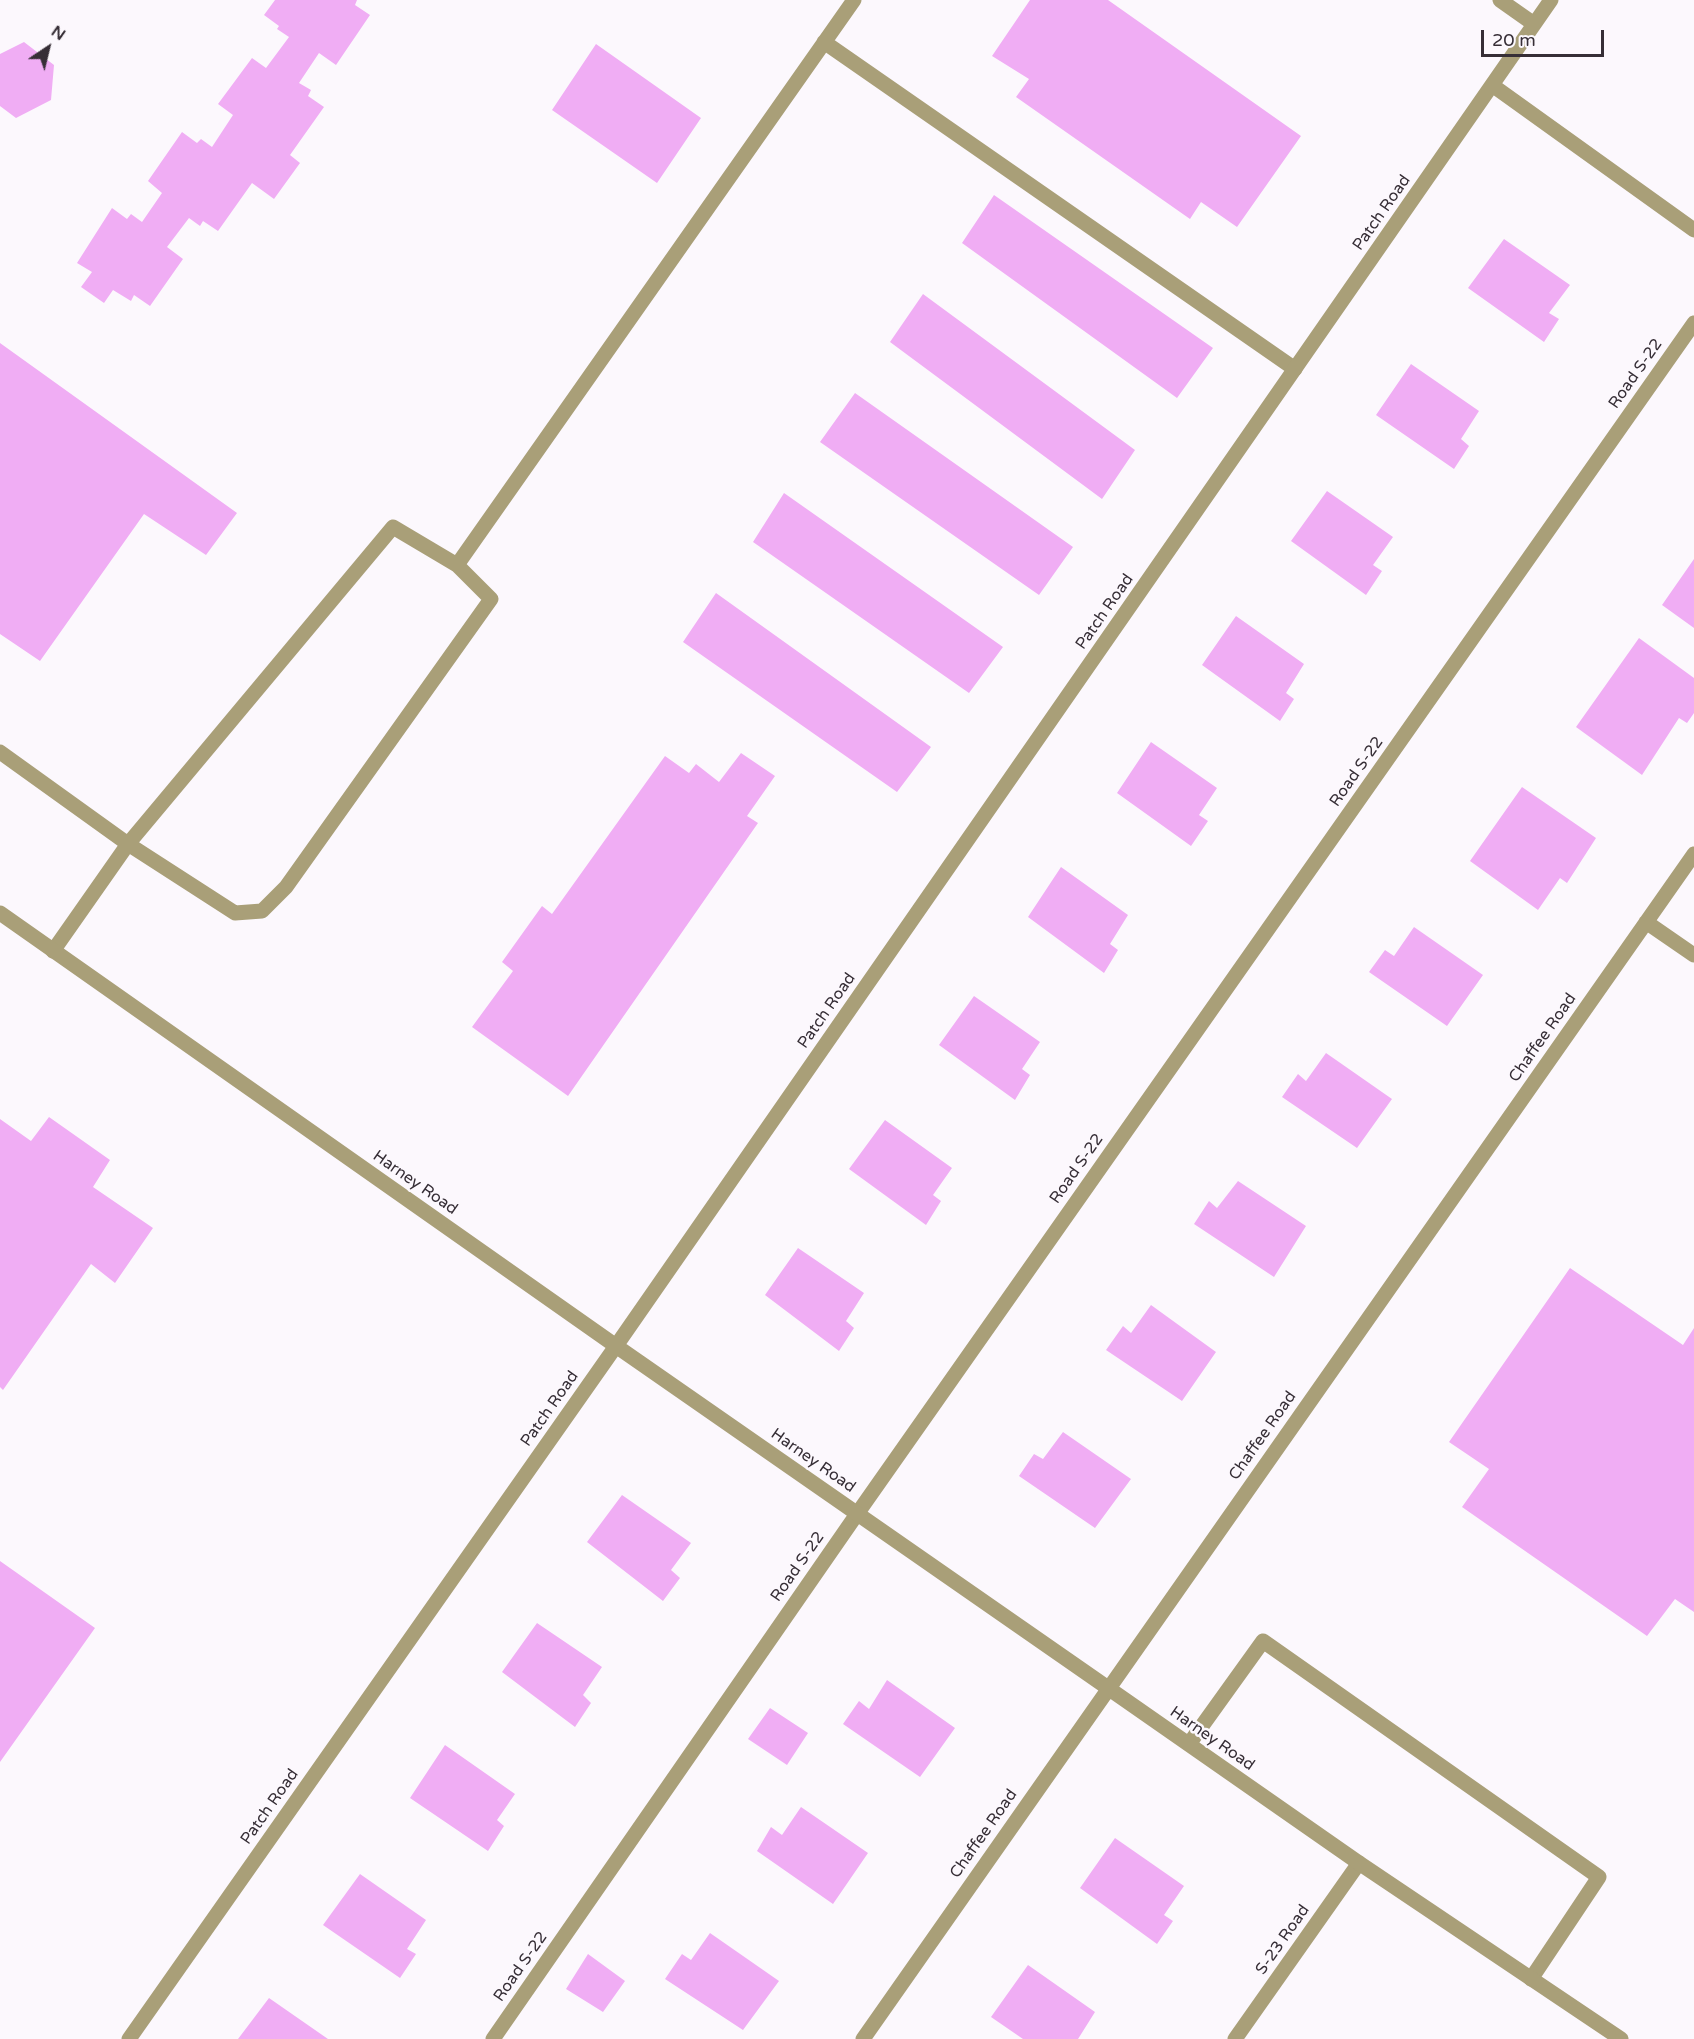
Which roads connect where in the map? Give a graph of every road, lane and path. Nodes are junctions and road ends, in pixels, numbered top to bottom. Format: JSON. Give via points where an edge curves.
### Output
{"nodes":[{"id":1,"x":854,"y":0,"type":"edge"},
{"id":2,"x":1500,"y":0,"type":"edge"},
{"id":3,"x":1551,"y":0,"type":"edge"},
{"id":4,"x":1534,"y":24,"type":"junction"},
{"id":5,"x":824,"y":42,"type":"junction"},
{"id":6,"x":1492,"y":86,"type":"junction"},
{"id":7,"x":1694,"y":230,"type":"edge"},
{"id":8,"x":1694,"y":323,"type":"edge"},
{"id":9,"x":1295,"y":369,"type":"junction"},
{"id":10,"x":457,"y":565,"type":"junction"},
{"id":11,"x":0,"y":752,"type":"edge"},
{"id":12,"x":128,"y":844,"type":"junction"},
{"id":13,"x":1694,"y":854,"type":"edge"},
{"id":14,"x":0,"y":913,"type":"edge"},
{"id":15,"x":1646,"y":922,"type":"junction"},
{"id":16,"x":53,"y":951,"type":"junction"},
{"id":17,"x":1694,"y":956,"type":"edge"},
{"id":18,"x":616,"y":1346,"type":"junction"},
{"id":19,"x":857,"y":1514,"type":"junction"},
{"id":20,"x":1108,"y":1688,"type":"junction"},
{"id":21,"x":1189,"y":1744,"type":"junction"},
{"id":22,"x":1359,"y":1863,"type":"junction"},
{"id":23,"x":1531,"y":1979,"type":"junction"},
{"id":24,"x":1612,"y":2037,"type":"edge"},
{"id":25,"x":129,"y":2039,"type":"edge"},
{"id":26,"x":493,"y":2039,"type":"edge"},
{"id":27,"x":863,"y":2039,"type":"edge"},
{"id":28,"x":1235,"y":2039,"type":"edge"}],
"edges":[{"from":1,"to":5,"type":"street"},
{"from":2,"to":4,"type":"street"},
{"from":3,"to":4,"type":"street","name":"Patch Road"},
{"from":4,"to":6,"type":"street","name":"Patch Road"},
{"from":5,"to":9,"type":"street"},
{"from":5,"to":10,"type":"street"},
{"from":6,"to":7,"type":"street"},
{"from":6,"to":9,"type":"street","name":"Patch Road"},
{"from":8,"to":19,"type":"street","name":"Road S-22"},
{"from":9,"to":18,"type":"street","name":"Patch Road"},
{"from":10,"to":12,"type":"street","via":[[393,527]]},
{"from":10,"to":12,"type":"street","via":[[491,599],[286,887],[262,911],[235,912]]},
{"from":11,"to":12,"type":"street"},
{"from":12,"to":16,"type":"street"},
{"from":13,"to":15,"type":"street","name":"Chaffee Road"},
{"from":14,"to":16,"type":"street","name":"Harney Road"},
{"from":15,"to":17,"type":"street"},
{"from":15,"to":20,"type":"street","name":"Chaffee Road"},
{"from":16,"to":18,"type":"street","name":"Harney Road"},
{"from":18,"to":19,"type":"street","name":"Harney Road"},
{"from":18,"to":25,"type":"street","name":"Patch Road"},
{"from":19,"to":20,"type":"street","name":"Harney Road"},
{"from":19,"to":26,"type":"street","name":"Road S-22"},
{"from":20,"to":21,"type":"street","name":"Harney Road"},
{"from":20,"to":27,"type":"street","name":"Chaffee Road"},
{"from":21,"to":22,"type":"street","name":"Harney Road"},
{"from":21,"to":23,"type":"street","via":[[1263,1641],[1599,1877]]},
{"from":22,"to":23,"type":"street","name":"Harney Road"},
{"from":22,"to":28,"type":"street","name":"S-23 Road"},
{"from":23,"to":24,"type":"street","name":"Harney Road"}]}
